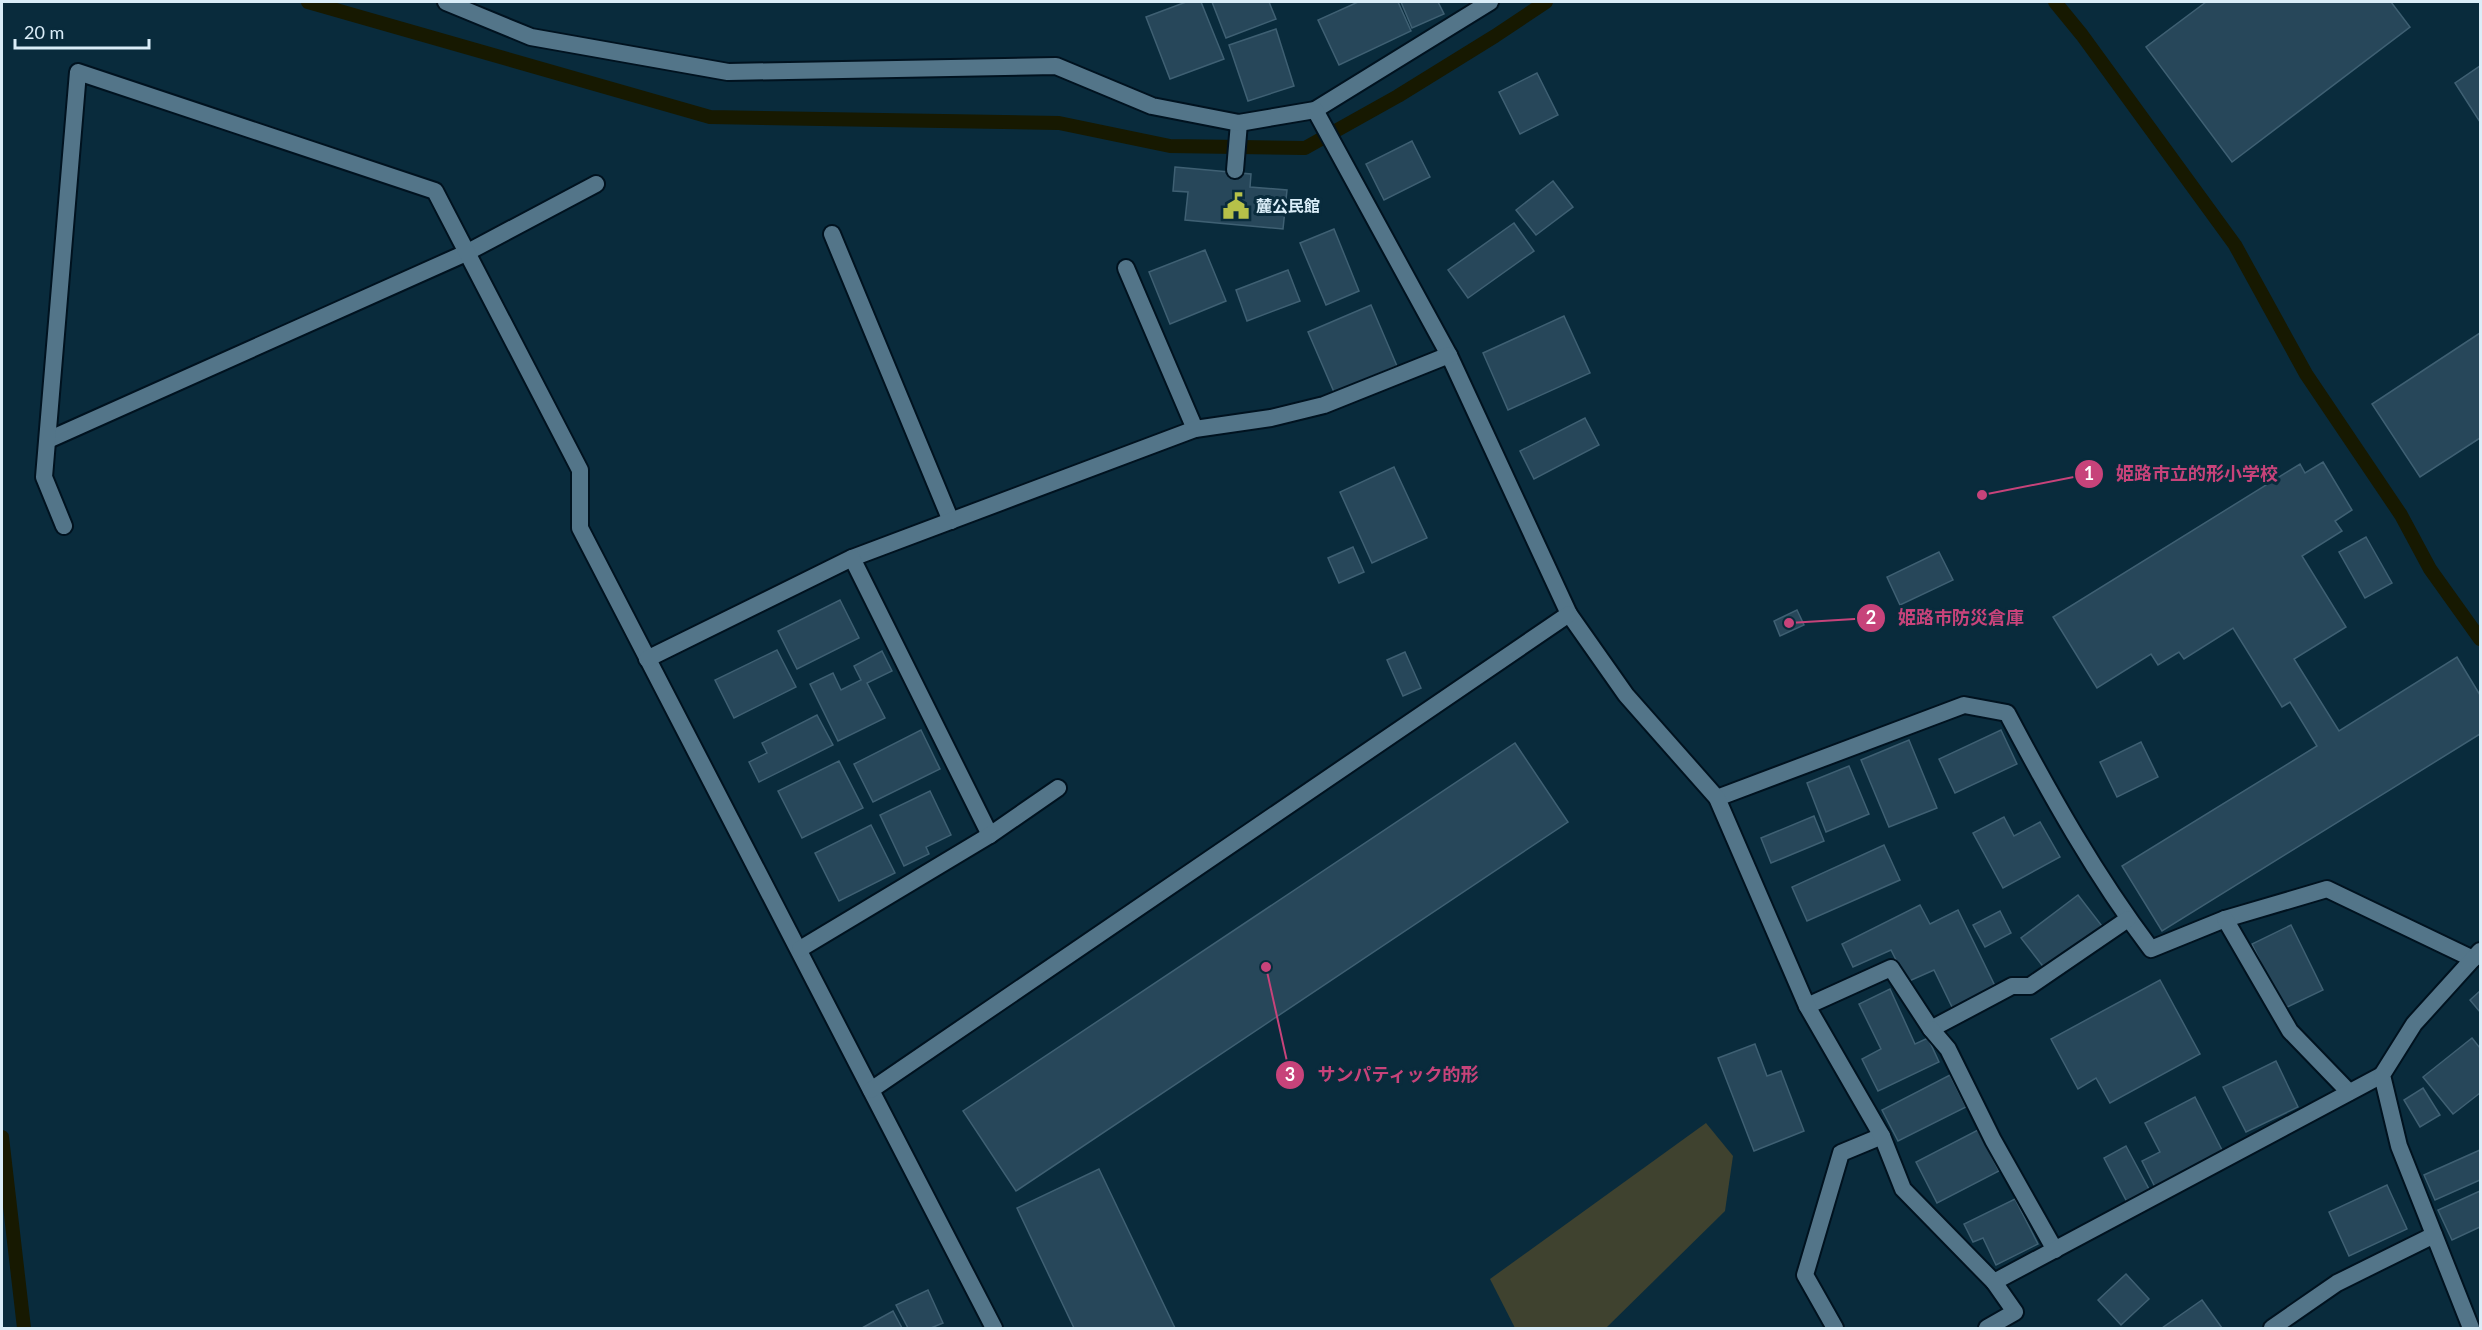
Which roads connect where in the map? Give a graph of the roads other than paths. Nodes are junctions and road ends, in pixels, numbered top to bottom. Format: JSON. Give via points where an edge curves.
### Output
{"nodes":[{"id":1,"x":446,"y":2,"type":"edge"},
{"id":2,"x":1483,"y":3,"type":"edge"},
{"id":3,"x":1315,"y":110,"type":"junction"},
{"id":4,"x":1239,"y":123,"type":"junction"},
{"id":5,"x":1235,"y":170,"type":"dead end"},
{"id":6,"x":596,"y":184,"type":"dead end"},
{"id":7,"x":832,"y":234,"type":"dead end"},
{"id":8,"x":466,"y":253,"type":"junction"},
{"id":9,"x":1126,"y":268,"type":"dead end"},
{"id":10,"x":1449,"y":355,"type":"junction"},
{"id":11,"x":1195,"y":429,"type":"junction"},
{"id":12,"x":48,"y":440,"type":"junction"},
{"id":13,"x":951,"y":521,"type":"junction"},
{"id":14,"x":64,"y":526,"type":"dead end"},
{"id":15,"x":852,"y":558,"type":"junction"},
{"id":16,"x":1569,"y":614,"type":"junction"},
{"id":17,"x":647,"y":659,"type":"junction"},
{"id":18,"x":1058,"y":788,"type":"dead end"},
{"id":19,"x":1717,"y":798,"type":"junction"},
{"id":20,"x":990,"y":835,"type":"junction"},
{"id":21,"x":2128,"y":919,"type":"junction"},
{"id":22,"x":2225,"y":919,"type":"junction"},
{"id":23,"x":800,"y":949,"type":"junction"},
{"id":24,"x":2477,"y":955,"type":"edge"},
{"id":25,"x":1807,"y":1006,"type":"junction"},
{"id":26,"x":1931,"y":1029,"type":"junction"},
{"id":27,"x":2382,"y":1075,"type":"junction"},
{"id":28,"x":871,"y":1090,"type":"junction"},
{"id":29,"x":2349,"y":1092,"type":"junction"},
{"id":30,"x":1882,"y":1136,"type":"junction"},
{"id":31,"x":2434,"y":1235,"type":"junction"},
{"id":32,"x":2055,"y":1250,"type":"junction"},
{"id":33,"x":1994,"y":1282,"type":"junction"},
{"id":34,"x":994,"y":1329,"type":"edge"},
{"id":35,"x":1835,"y":1329,"type":"edge"},
{"id":36,"x":1987,"y":1329,"type":"edge"},
{"id":37,"x":2272,"y":1329,"type":"edge"},
{"id":38,"x":2470,"y":1329,"type":"edge"}],
"edges":[{"from":1,"to":4,"type":"street","via":[[531,38],[728,72],[1056,66],[1152,106]]},
{"from":2,"to":3,"type":"street"},
{"from":3,"to":4,"type":"street"},
{"from":3,"to":10,"type":"street"},
{"from":4,"to":5,"type":"street"},
{"from":6,"to":8,"type":"street"},
{"from":7,"to":13,"type":"street"},
{"from":8,"to":12,"type":"street"},
{"from":8,"to":12,"type":"street","via":[[435,191],[78,72]]},
{"from":8,"to":17,"type":"street","via":[[579,470],[580,528]]},
{"from":9,"to":11,"type":"street"},
{"from":10,"to":11,"type":"street","via":[[1324,405],[1271,418]]},
{"from":10,"to":16,"type":"street"},
{"from":11,"to":13,"type":"street"},
{"from":12,"to":14,"type":"street","via":[[44,477]]},
{"from":13,"to":15,"type":"street"},
{"from":15,"to":17,"type":"street"},
{"from":15,"to":20,"type":"street"},
{"from":16,"to":19,"type":"street","via":[[1626,695]]},
{"from":16,"to":28,"type":"street"},
{"from":17,"to":23,"type":"street"},
{"from":18,"to":20,"type":"street"},
{"from":19,"to":21,"type":"street","via":[[1964,705],[2007,713],[2063,818]]},
{"from":19,"to":25,"type":"street"},
{"from":20,"to":23,"type":"street"},
{"from":21,"to":22,"type":"street","via":[[2151,949]]},
{"from":21,"to":26,"type":"street","via":[[2030,986],[2012,986]]},
{"from":22,"to":24,"type":"street","via":[[2327,889]]},
{"from":22,"to":29,"type":"street","via":[[2290,1031]]},
{"from":23,"to":28,"type":"street"},
{"from":24,"to":27,"type":"street","via":[[2414,1024]]},
{"from":25,"to":26,"type":"street","via":[[1891,968]]},
{"from":25,"to":30,"type":"street"},
{"from":26,"to":32,"type":"street","via":[[1947,1049]]},
{"from":27,"to":29,"type":"street"},
{"from":27,"to":31,"type":"street","via":[[2399,1146]]},
{"from":28,"to":34,"type":"street"},
{"from":29,"to":32,"type":"street"},
{"from":30,"to":33,"type":"street","via":[[1903,1189]]},
{"from":30,"to":35,"type":"street","via":[[1841,1153],[1805,1275]]},
{"from":31,"to":37,"type":"street","via":[[2337,1283]]},
{"from":31,"to":38,"type":"street"},
{"from":32,"to":33,"type":"street"},
{"from":33,"to":36,"type":"street","via":[[2015,1312]]}]}
